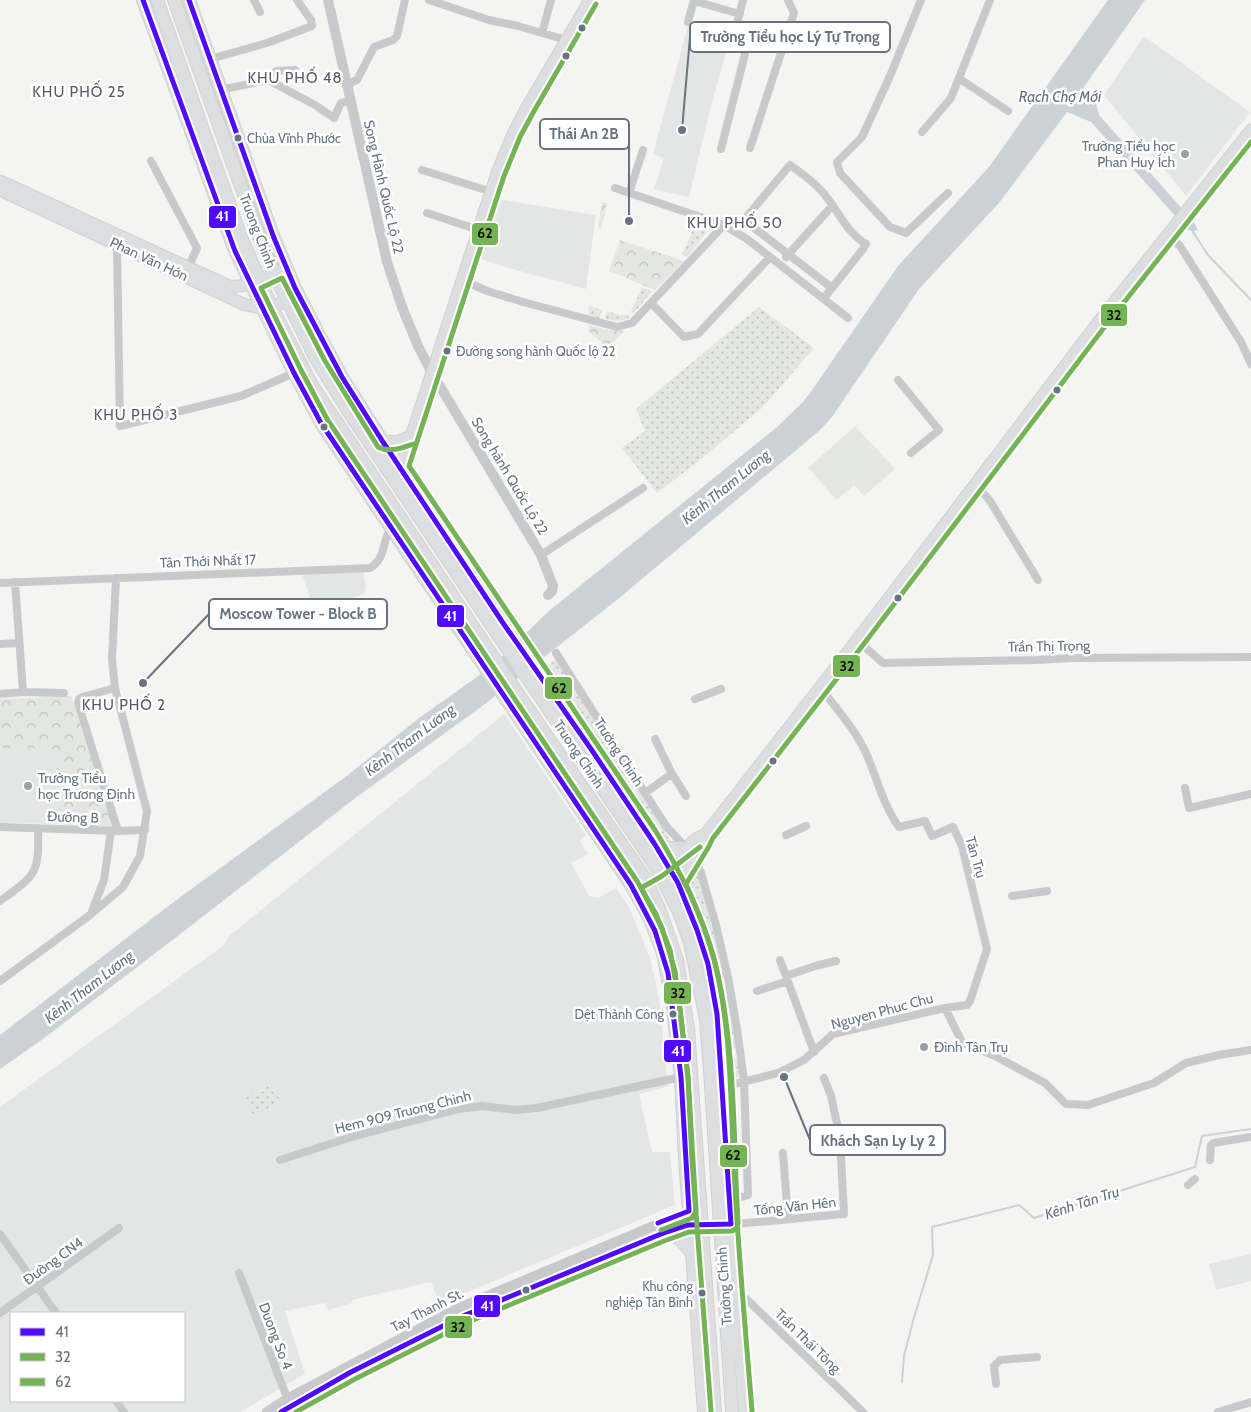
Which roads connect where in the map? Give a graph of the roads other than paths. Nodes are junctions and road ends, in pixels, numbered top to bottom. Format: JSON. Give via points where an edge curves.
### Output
{"nodes":[{"id":1,"x":143,"y":0,"type":"edge"},
{"id":2,"x":157,"y":0,"type":"edge"},
{"id":3,"x":174,"y":0,"type":"edge"},
{"id":4,"x":189,"y":0,"type":"edge"},
{"id":5,"x":254,"y":0,"type":"edge"},
{"id":6,"x":297,"y":0,"type":"edge"},
{"id":7,"x":328,"y":0,"type":"edge"},
{"id":8,"x":405,"y":0,"type":"edge"},
{"id":9,"x":429,"y":0,"type":"edge"},
{"id":10,"x":551,"y":0,"type":"edge"},
{"id":11,"x":590,"y":0,"type":"edge"},
{"id":12,"x":694,"y":0,"type":"edge"},
{"id":13,"x":744,"y":0,"type":"edge"},
{"id":14,"x":788,"y":0,"type":"edge"},
{"id":15,"x":921,"y":0,"type":"edge"},
{"id":16,"x":990,"y":0,"type":"edge"},
{"id":17,"x":260,"y":12,"type":"dead end"},
{"id":18,"x":740,"y":14,"type":"junction"},
{"id":19,"x":688,"y":22,"type":"dead end"},
{"id":20,"x":542,"y":33,"type":"junction"},
{"id":21,"x":733,"y":38,"type":"dead end"},
{"id":22,"x":566,"y":40,"type":"junction"},
{"id":23,"x":748,"y":42,"type":"dead end"},
{"id":24,"x":210,"y":59,"type":"junction"},
{"id":25,"x":295,"y":70,"type":"dead end"},
{"id":26,"x":960,"y":79,"type":"junction"},
{"id":27,"x":268,"y":80,"type":"junction"},
{"id":28,"x":346,"y":85,"type":"junction"},
{"id":29,"x":220,"y":90,"type":"junction"},
{"id":30,"x":350,"y":101,"type":"junction"},
{"id":31,"x":1008,"y":111,"type":"dead end"},
{"id":32,"x":1251,"y":130,"type":"edge"},
{"id":33,"x":922,"y":132,"type":"dead end"},
{"id":34,"x":750,"y":148,"type":"dead end"},
{"id":35,"x":721,"y":149,"type":"dead end"},
{"id":36,"x":643,"y":150,"type":"dead end"},
{"id":37,"x":151,"y":161,"type":"dead end"},
{"id":38,"x":422,"y":170,"type":"dead end"},
{"id":39,"x":0,"y":181,"type":"edge"},
{"id":40,"x":615,"y":188,"type":"dead end"},
{"id":41,"x":0,"y":190,"type":"edge"},
{"id":42,"x":492,"y":192,"type":"junction"},
{"id":43,"x":629,"y":193,"type":"junction"},
{"id":44,"x":948,"y":193,"type":"dead end"},
{"id":45,"x":832,"y":206,"type":"junction"},
{"id":46,"x":427,"y":214,"type":"dead end"},
{"id":47,"x":62,"y":215,"type":"junction"},
{"id":48,"x":724,"y":225,"type":"junction"},
{"id":49,"x":479,"y":230,"type":"junction"},
{"id":50,"x":1169,"y":232,"type":"junction"},
{"id":51,"x":117,"y":245,"type":"junction"},
{"id":52,"x":788,"y":254,"type":"junction"},
{"id":53,"x":770,"y":257,"type":"junction"},
{"id":54,"x":780,"y":264,"type":"junction"},
{"id":55,"x":188,"y":268,"type":"junction"},
{"id":56,"x":286,"y":268,"type":"junction"},
{"id":57,"x":274,"y":274,"type":"junction"},
{"id":58,"x":462,"y":280,"type":"junction"},
{"id":59,"x":255,"y":282,"type":"junction"},
{"id":60,"x":832,"y":288,"type":"junction"},
{"id":61,"x":293,"y":298,"type":"junction"},
{"id":62,"x":824,"y":298,"type":"junction"},
{"id":63,"x":652,"y":303,"type":"junction"},
{"id":64,"x":268,"y":308,"type":"junction"},
{"id":65,"x":848,"y":318,"type":"dead end"},
{"id":66,"x":1251,"y":364,"type":"edge"},
{"id":67,"x":299,"y":371,"type":"junction"},
{"id":68,"x":432,"y":373,"type":"junction"},
{"id":69,"x":898,"y":380,"type":"dead end"},
{"id":70,"x":410,"y":437,"type":"junction"},
{"id":71,"x":384,"y":442,"type":"junction"},
{"id":72,"x":911,"y":453,"type":"dead end"},
{"id":73,"x":401,"y":466,"type":"junction"},
{"id":74,"x":397,"y":482,"type":"junction"},
{"id":75,"x":975,"y":483,"type":"junction"},
{"id":76,"x":643,"y":488,"type":"dead end"},
{"id":77,"x":391,"y":528,"type":"junction"},
{"id":78,"x":541,"y":555,"type":"junction"},
{"id":79,"x":116,"y":578,"type":"junction"},
{"id":80,"x":1038,"y":580,"type":"dead end"},
{"id":81,"x":15,"y":582,"type":"junction"},
{"id":82,"x":0,"y":583,"type":"edge"},
{"id":83,"x":548,"y":595,"type":"dead end"},
{"id":84,"x":498,"y":626,"type":"junction"},
{"id":85,"x":857,"y":640,"type":"junction"},
{"id":86,"x":18,"y":643,"type":"junction"},
{"id":87,"x":0,"y":644,"type":"edge"},
{"id":88,"x":556,"y":653,"type":"dead end"},
{"id":89,"x":1251,"y":656,"type":"edge"},
{"id":90,"x":820,"y":687,"type":"junction"},
{"id":91,"x":115,"y":688,"type":"junction"},
{"id":92,"x":541,"y":688,"type":"junction"},
{"id":93,"x":721,"y":689,"type":"dead end"},
{"id":94,"x":23,"y":692,"type":"junction"},
{"id":95,"x":64,"y":693,"type":"dead end"},
{"id":96,"x":0,"y":694,"type":"edge"},
{"id":97,"x":695,"y":700,"type":"dead end"},
{"id":98,"x":517,"y":704,"type":"junction"},
{"id":99,"x":655,"y":739,"type":"dead end"},
{"id":100,"x":591,"y":749,"type":"junction"},
{"id":101,"x":580,"y":756,"type":"junction"},
{"id":102,"x":561,"y":768,"type":"junction"},
{"id":103,"x":671,"y":772,"type":"junction"},
{"id":104,"x":1185,"y":788,"type":"dead end"},
{"id":105,"x":645,"y":793,"type":"junction"},
{"id":106,"x":1251,"y":794,"type":"edge"},
{"id":107,"x":686,"y":796,"type":"dead end"},
{"id":108,"x":806,"y":826,"type":"dead end"},
{"id":109,"x":0,"y":827,"type":"edge"},
{"id":110,"x":38,"y":828,"type":"junction"},
{"id":111,"x":145,"y":830,"type":"junction"},
{"id":112,"x":630,"y":830,"type":"junction"},
{"id":113,"x":114,"y":831,"type":"junction"},
{"id":114,"x":786,"y":835,"type":"dead end"},
{"id":115,"x":654,"y":843,"type":"junction"},
{"id":116,"x":690,"y":852,"type":"junction"},
{"id":117,"x":662,"y":867,"type":"junction"},
{"id":118,"x":645,"y":878,"type":"junction"},
{"id":119,"x":631,"y":885,"type":"junction"},
{"id":120,"x":673,"y":886,"type":"junction"},
{"id":121,"x":1048,"y":891,"type":"dead end"},
{"id":122,"x":1012,"y":896,"type":"dead end"},
{"id":123,"x":654,"y":897,"type":"junction"},
{"id":124,"x":0,"y":901,"type":"edge"},
{"id":125,"x":642,"y":904,"type":"junction"},
{"id":126,"x":90,"y":915,"type":"junction"},
{"id":127,"x":780,"y":960,"type":"dead end"},
{"id":128,"x":836,"y":961,"type":"dead end"},
{"id":129,"x":787,"y":979,"type":"junction"},
{"id":130,"x":0,"y":981,"type":"edge"},
{"id":131,"x":756,"y":991,"type":"dead end"},
{"id":132,"x":945,"y":1008,"type":"junction"},
{"id":133,"x":1251,"y":1050,"type":"edge"},
{"id":134,"x":814,"y":1052,"type":"junction"},
{"id":135,"x":681,"y":1077,"type":"junction"},
{"id":136,"x":824,"y":1078,"type":"dead end"},
{"id":137,"x":744,"y":1081,"type":"junction"},
{"id":138,"x":723,"y":1087,"type":"junction"},
{"id":139,"x":1251,"y":1137,"type":"edge"},
{"id":140,"x":783,"y":1153,"type":"dead end"},
{"id":141,"x":280,"y":1160,"type":"dead end"},
{"id":142,"x":1210,"y":1160,"type":"dead end"},
{"id":143,"x":1195,"y":1180,"type":"dead end"},
{"id":144,"x":1188,"y":1185,"type":"dead end"},
{"id":145,"x":724,"y":1202,"type":"junction"},
{"id":146,"x":695,"y":1209,"type":"junction"},
{"id":147,"x":788,"y":1218,"type":"junction"},
{"id":148,"x":725,"y":1224,"type":"junction"},
{"id":149,"x":696,"y":1225,"type":"junction"},
{"id":150,"x":119,"y":1228,"type":"dead end"},
{"id":151,"x":0,"y":1234,"type":"edge"},
{"id":152,"x":661,"y":1234,"type":"junction"},
{"id":153,"x":692,"y":1253,"type":"junction"},
{"id":154,"x":239,"y":1274,"type":"dead end"},
{"id":155,"x":706,"y":1277,"type":"junction"},
{"id":156,"x":38,"y":1287,"type":"junction"},
{"id":157,"x":521,"y":1288,"type":"junction"},
{"id":158,"x":735,"y":1288,"type":"junction"},
{"id":159,"x":55,"y":1312,"type":"edge"},
{"id":160,"x":0,"y":1313,"type":"edge"},
{"id":161,"x":1037,"y":1357,"type":"dead end"},
{"id":162,"x":996,"y":1384,"type":"dead end"},
{"id":163,"x":1251,"y":1402,"type":"edge"},
{"id":164,"x":286,"y":1406,"type":"edge"},
{"id":165,"x":267,"y":1412,"type":"edge"},
{"id":166,"x":704,"y":1412,"type":"edge"},
{"id":167,"x":715,"y":1412,"type":"edge"},
{"id":168,"x":732,"y":1412,"type":"edge"},
{"id":169,"x":745,"y":1412,"type":"edge"},
{"id":170,"x":863,"y":1412,"type":"edge"},
{"id":171,"x":1218,"y":1412,"type":"edge"}],
"edges":[{"from":1,"to":59,"type":"main road","via":[[235,251]]},
{"from":2,"to":59,"type":"main road","name":"Truong Chinh"},
{"from":3,"to":57,"type":"main road","name":"Truong Chinh"},
{"from":4,"to":24,"type":"main road"},
{"from":5,"to":17,"type":"street"},
{"from":6,"to":24,"type":"street","via":[[312,26]]},
{"from":7,"to":28,"type":"street","name":"Song Hành Quốc Lộ 22"},
{"from":8,"to":28,"type":"street","via":[[397,36],[374,47],[357,80]]},
{"from":9,"to":20,"type":"street"},
{"from":10,"to":20,"type":"street"},
{"from":11,"to":22,"type":"main road"},
{"from":12,"to":18,"type":"street"},
{"from":12,"to":19,"type":"street"},
{"from":13,"to":18,"type":"street"},
{"from":14,"to":34,"type":"street","via":[[794,13]]},
{"from":15,"to":44,"type":"street","via":[[862,137],[838,162],[838,168],[890,228],[906,233]]},
{"from":16,"to":26,"type":"street"},
{"from":18,"to":21,"type":"street"},
{"from":20,"to":22,"type":"street"},
{"from":22,"to":42,"type":"main road","via":[[513,134]]},
{"from":23,"to":35,"type":"street"},
{"from":24,"to":29,"type":"main road"},
{"from":25,"to":27,"type":"street","via":[[276,71]]},
{"from":26,"to":31,"type":"street"},
{"from":26,"to":33,"type":"street","via":[[951,98]]},
{"from":27,"to":29,"type":"street"},
{"from":27,"to":30,"type":"street","via":[[334,118],[342,103]]},
{"from":28,"to":30,"type":"street","name":"Song Hành Quốc Lộ 22"},
{"from":29,"to":56,"type":"main road"},
{"from":30,"to":68,"type":"street","name":"Song Hành Quốc Lộ 22","via":[[387,262],[402,307]]},
{"from":32,"to":50,"type":"main road"},
{"from":36,"to":43,"type":"street"},
{"from":37,"to":55,"type":"street","via":[[196,248]]},
{"from":38,"to":42,"type":"street"},
{"from":39,"to":47,"type":"main road","name":"Phan Văn Hớn"},
{"from":40,"to":43,"type":"street"},
{"from":41,"to":47,"type":"main road","name":"Phan Văn Hớn"},
{"from":42,"to":49,"type":"main road"},
{"from":43,"to":48,"type":"street"},
{"from":45,"to":52,"type":"street"},
{"from":45,"to":52,"type":"street","via":[[807,177],[790,165],[744,220]]},
{"from":45,"to":60,"type":"street","via":[[866,244]]},
{"from":46,"to":49,"type":"street"},
{"from":47,"to":51,"type":"main road","name":"Phan Văn Hớn"},
{"from":47,"to":55,"type":"main road","name":"Phan Văn Hớn"},
{"from":48,"to":53,"type":"street"},
{"from":48,"to":63,"type":"street"},
{"from":49,"to":58,"type":"main road"},
{"from":50,"to":66,"type":"street","via":[[1241,342]]},
{"from":50,"to":75,"type":"main road"},
{"from":51,"to":64,"type":"main road","name":"Phan Văn Hớn","via":[[243,304]]},
{"from":51,"to":67,"type":"street","via":[[120,426],[241,396]]},
{"from":52,"to":54,"type":"street"},
{"from":52,"to":60,"type":"street"},
{"from":53,"to":54,"type":"street"},
{"from":53,"to":63,"type":"street","via":[[698,334],[684,337]]},
{"from":54,"to":62,"type":"street"},
{"from":55,"to":59,"type":"main road","name":"Phan Văn Hớn","via":[[229,286]]},
{"from":56,"to":57,"type":"main road","name":"Phan Văn Hớn"},
{"from":56,"to":61,"type":"main road"},
{"from":57,"to":59,"type":"main road","name":"Phan Văn Hớn"},
{"from":57,"to":61,"type":"main road","name":"Truong Chinh"},
{"from":58,"to":63,"type":"street","via":[[522,302],[616,326],[632,323]]},
{"from":58,"to":68,"type":"main road"},
{"from":59,"to":64,"type":"main road"},
{"from":60,"to":62,"type":"street"},
{"from":61,"to":64,"type":"main road"},
{"from":61,"to":71,"type":"main road"},
{"from":61,"to":74,"type":"main road","name":"Truong Chinh","via":[[315,357]]},
{"from":62,"to":65,"type":"street"},
{"from":64,"to":67,"type":"main road"},
{"from":67,"to":77,"type":"main road","via":[[321,423]]},
{"from":67,"to":98,"type":"main road","via":[[481,636]]},
{"from":68,"to":70,"type":"main road"},
{"from":68,"to":78,"type":"street","name":"Song hành Quốc Lộ 22"},
{"from":69,"to":72,"type":"street","via":[[938,430]]},
{"from":70,"to":71,"type":"main road","via":[[398,442]]},
{"from":70,"to":73,"type":"main road"},
{"from":71,"to":73,"type":"main road"},
{"from":73,"to":74,"type":"main road"},
{"from":73,"to":84,"type":"main road"},
{"from":74,"to":84,"type":"main road","name":"Truong Chinh"},
{"from":75,"to":80,"type":"street"},
{"from":75,"to":85,"type":"main road"},
{"from":76,"to":78,"type":"street"},
{"from":77,"to":79,"type":"street","name":"Tân Thới Nhất 17","via":[[386,534],[381,556],[370,568]]},
{"from":77,"to":98,"type":"main road","via":[[469,643]]},
{"from":78,"to":83,"type":"street","name":"Song hành Quốc Lộ 22","via":[[553,586]]},
{"from":79,"to":81,"type":"street","name":"Tân Thới Nhất 17"},
{"from":79,"to":91,"type":"street","via":[[112,659]]},
{"from":81,"to":82,"type":"street","name":"Tân Thới Nhất 17"},
{"from":81,"to":86,"type":"street"},
{"from":84,"to":92,"type":"main road"},
{"from":85,"to":89,"type":"street","name":"Trần Thị Trọng","via":[[883,663]]},
{"from":85,"to":90,"type":"main road"},
{"from":86,"to":87,"type":"street"},
{"from":86,"to":94,"type":"street"},
{"from":88,"to":105,"type":"street","name":"Trường Chinh"},
{"from":90,"to":116,"type":"main road","via":[[706,834],[696,839]]},
{"from":90,"to":132,"type":"street","name":"Tân Trụ","via":[[866,752],[899,828],[925,821],[932,836],[953,827],[962,846],[986,949],[970,1001],[967,1005]]},
{"from":91,"to":111,"type":"street","via":[[147,811]]},
{"from":91,"to":113,"type":"street","via":[[82,697],[78,703]]},
{"from":92,"to":100,"type":"main road","name":"Trường Chinh"},
{"from":92,"to":101,"type":"main road","name":"Truong Chinh"},
{"from":93,"to":97,"type":"street"},
{"from":94,"to":95,"type":"street"},
{"from":94,"to":96,"type":"street"},
{"from":98,"to":102,"type":"main road","name":"Trường Chinh"},
{"from":99,"to":103,"type":"street"},
{"from":100,"to":101,"type":"main road"},
{"from":100,"to":115,"type":"main road","name":"Trường Chinh"},
{"from":101,"to":112,"type":"main road","name":"Truong Chinh"},
{"from":102,"to":118,"type":"main road","name":"Trường Chinh"},
{"from":102,"to":119,"type":"main road","name":"Trường Chinh"},
{"from":103,"to":105,"type":"street"},
{"from":103,"to":107,"type":"street"},
{"from":104,"to":106,"type":"street","via":[[1189,808]]},
{"from":105,"to":116,"type":"street","name":"Trường Chinh","via":[[666,826]]},
{"from":108,"to":114,"type":"street"},
{"from":109,"to":110,"type":"street","name":"Đường B"},
{"from":110,"to":113,"type":"street","name":"Đường B"},
{"from":110,"to":124,"type":"street","via":[[39,859],[35,869],[26,882]]},
{"from":111,"to":113,"type":"street","name":"Đường B"},
{"from":111,"to":126,"type":"street","via":[[140,856],[123,887]]},
{"from":112,"to":115,"type":"main road"},
{"from":112,"to":117,"type":"main road","name":"Truong Chinh"},
{"from":113,"to":126,"type":"street","via":[[104,880]]},
{"from":115,"to":116,"type":"main road"},
{"from":115,"to":117,"type":"main road","name":"Trường Chinh"},
{"from":116,"to":117,"type":"main road"},
{"from":116,"to":120,"type":"main road"},
{"from":116,"to":137,"type":"street","name":"Trường Chinh","via":[[701,873],[730,982]]},
{"from":117,"to":118,"type":"main road"},
{"from":117,"to":120,"type":"main road","name":"Trường Chinh"},
{"from":118,"to":119,"type":"main road"},
{"from":118,"to":123,"type":"main road","name":"Trường Chinh"},
{"from":119,"to":125,"type":"main road","name":"Trường Chinh"},
{"from":120,"to":123,"type":"main road"},
{"from":120,"to":138,"type":"main road","name":"Trường Chinh","via":[[697,930],[708,964]]},
{"from":120,"to":145,"type":"main road","name":"Trường Chinh","via":[[690,943],[706,1019]]},
{"from":121,"to":122,"type":"street"},
{"from":123,"to":125,"type":"main road"},
{"from":123,"to":146,"type":"main road","name":"Trường Chinh","via":[[677,960],[684,999]]},
{"from":125,"to":135,"type":"main road","name":"Trường Chinh","via":[[668,972]]},
{"from":126,"to":130,"type":"street"},
{"from":127,"to":129,"type":"street"},
{"from":128,"to":129,"type":"street","via":[[815,966]]},
{"from":129,"to":131,"type":"street"},
{"from":129,"to":134,"type":"street"},
{"from":132,"to":133,"type":"street","name":"Nguyen Phuc Chu","via":[[962,1042],[1045,1083],[1066,1104],[1088,1105],[1154,1083],[1186,1063]]},
{"from":132,"to":134,"type":"street","name":"Nguyen Phuc Chu","via":[[832,1034]]},
{"from":134,"to":137,"type":"street","name":"Nguyen Phuc Chu","via":[[778,1073]]},
{"from":135,"to":141,"type":"street","name":"Hem 909 Truong Chinh","via":[[538,1108],[516,1110],[482,1106],[459,1109],[355,1136]]},
{"from":135,"to":146,"type":"main road","name":"Trường Chinh"},
{"from":136,"to":147,"type":"street","name":"Tống Văn Hên","via":[[840,1138],[844,1214]]},
{"from":137,"to":138,"type":"street","name":"Nguyen Phuc Chu"},
{"from":137,"to":145,"type":"street","via":[[748,1195]]},
{"from":138,"to":145,"type":"main road","name":"Trường Chinh"},
{"from":139,"to":142,"type":"street","via":[[1213,1143]]},
{"from":140,"to":147,"type":"street"},
{"from":143,"to":144,"type":"street"},
{"from":145,"to":146,"type":"main road"},
{"from":145,"to":148,"type":"main road","name":"Trường Chinh"},
{"from":146,"to":149,"type":"main road","name":"Trường Chinh"},
{"from":146,"to":157,"type":"street","name":"Tay Thanh St."},
{"from":147,"to":148,"type":"street","name":"Tống Văn Hên"},
{"from":148,"to":149,"type":"main road"},
{"from":148,"to":158,"type":"main road","name":"Trường Chinh"},
{"from":148,"to":168,"type":"main road","name":"Trường Chinh"},
{"from":149,"to":152,"type":"street","name":"Tay Thanh St."},
{"from":149,"to":153,"type":"main road","name":"Trường Chinh"},
{"from":149,"to":155,"type":"main road","name":"Trường Chinh"},
{"from":150,"to":156,"type":"street","name":"Đường CN4"},
{"from":151,"to":156,"type":"street"},
{"from":152,"to":153,"type":"main road","via":[[678,1237]]},
{"from":152,"to":157,"type":"street","name":"Tay Thanh St."},
{"from":153,"to":155,"type":"main road"},
{"from":153,"to":166,"type":"main road","name":"Trường Chinh"},
{"from":154,"to":164,"type":"street","name":"Duong So 4"},
{"from":155,"to":167,"type":"main road","name":"Trường Chinh"},
{"from":156,"to":159,"type":"street"},
{"from":156,"to":160,"type":"street","name":"Đường CN4"},
{"from":157,"to":164,"type":"street","name":"Tay Thanh St.","via":[[461,1312],[349,1369]]},
{"from":158,"to":169,"type":"main road","name":"Trường Chinh"},
{"from":158,"to":170,"type":"street","name":"Trần Thái Tông"},
{"from":161,"to":162,"type":"street","via":[[1000,1360],[994,1366]]},
{"from":163,"to":171,"type":"street"},
{"from":164,"to":165,"type":"street","name":"Tay Thanh St."}]}
